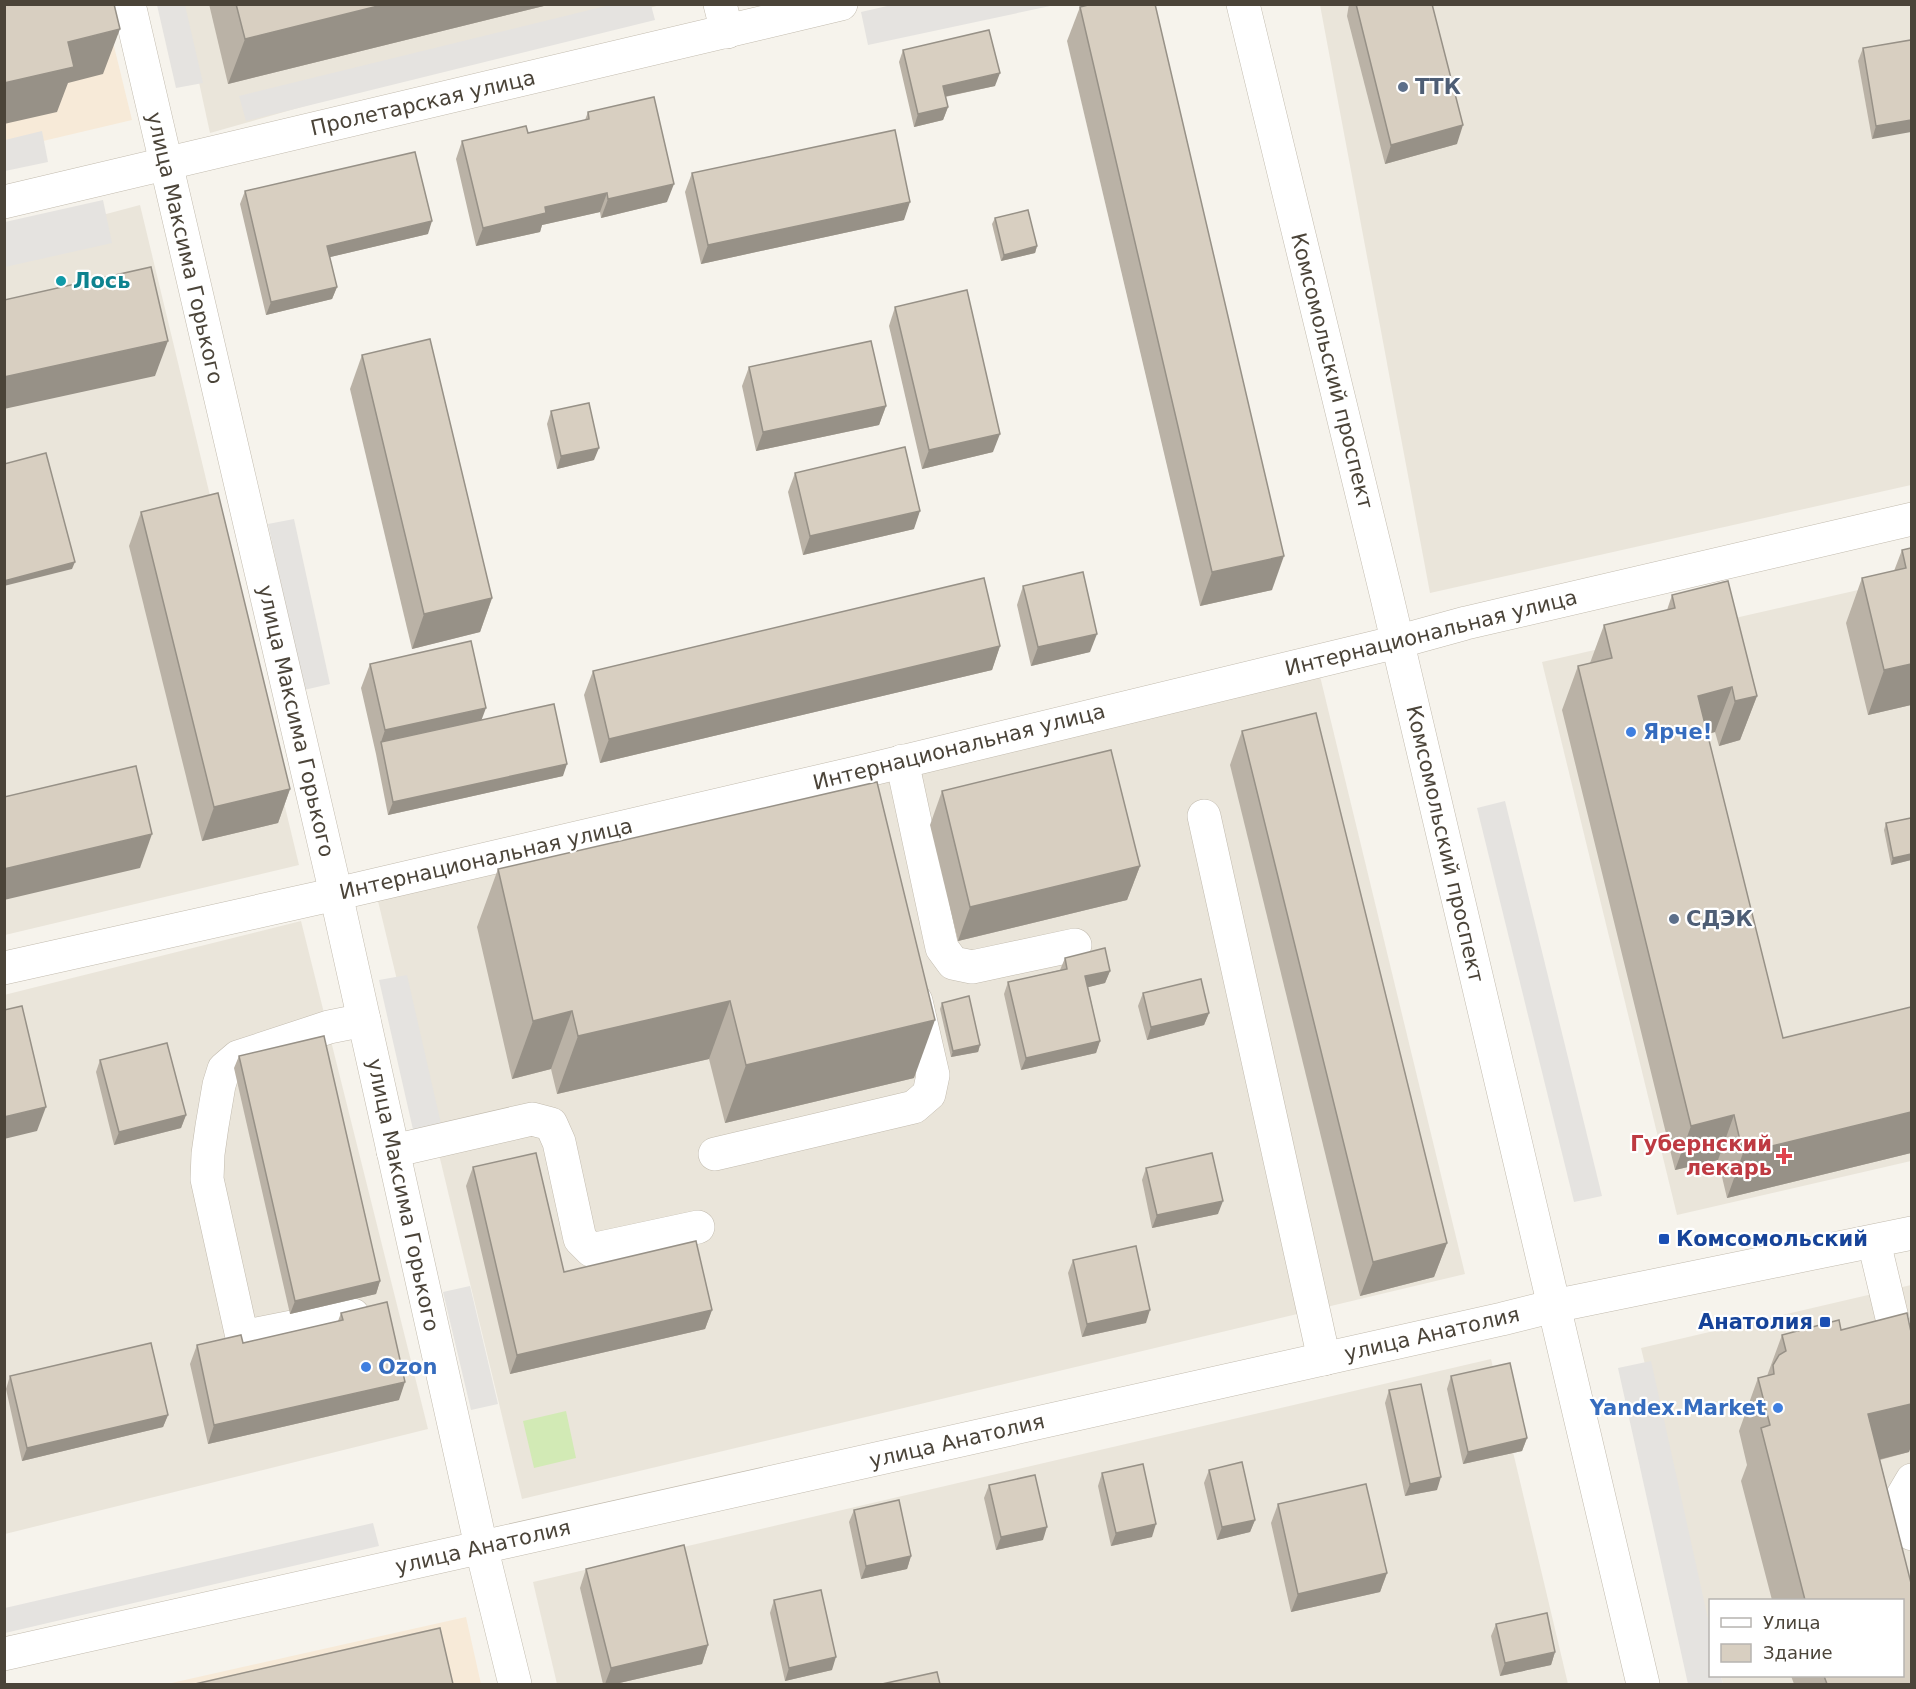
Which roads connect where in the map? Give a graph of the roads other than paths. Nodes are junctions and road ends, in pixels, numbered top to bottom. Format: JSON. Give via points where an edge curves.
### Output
{"nodes":[{"id":1,"x":129,"y":4,"type":"edge"},
{"id":2,"x":841,"y":4,"type":"edge"},
{"id":3,"x":1243,"y":4,"type":"edge"},
{"id":4,"x":723,"y":18,"type":"edge"},
{"id":5,"x":166,"y":163,"type":"junction"},
{"id":6,"x":4,"y":202,"type":"edge"},
{"id":7,"x":1911,"y":519,"type":"edge"},
{"id":8,"x":1397,"y":642,"type":"junction"},
{"id":9,"x":902,"y":761,"type":"junction"},
{"id":10,"x":864,"y":771,"type":"junction"},
{"id":11,"x":872,"y":803,"type":"edge"},
{"id":12,"x":1204,"y":816,"type":"dead end"},
{"id":13,"x":336,"y":894,"type":"junction"},
{"id":14,"x":1075,"y":945,"type":"dead end"},
{"id":15,"x":4,"y":968,"type":"edge"},
{"id":16,"x":910,"y":972,"type":"edge"},
{"id":17,"x":364,"y":1020,"type":"junction"},
{"id":18,"x":393,"y":1151,"type":"junction"},
{"id":19,"x":715,"y":1154,"type":"dead end"},
{"id":20,"x":698,"y":1227,"type":"dead end"},
{"id":21,"x":1911,"y":1233,"type":"edge"},
{"id":22,"x":1874,"y":1242,"type":"junction"},
{"id":23,"x":1554,"y":1306,"type":"junction"},
{"id":24,"x":353,"y":1315,"type":"edge"},
{"id":25,"x":1324,"y":1359,"type":"junction"},
{"id":26,"x":1911,"y":1402,"type":"edge"},
{"id":27,"x":1911,"y":1479,"type":"edge"},
{"id":28,"x":1911,"y":1534,"type":"edge"},
{"id":29,"x":481,"y":1546,"type":"junction"},
{"id":30,"x":4,"y":1654,"type":"edge"},
{"id":31,"x":515,"y":1684,"type":"edge"},
{"id":32,"x":1643,"y":1684,"type":"edge"}],
"edges":[{"from":1,"to":5,"type":"street","name":"улица Максима Горького"},
{"from":2,"to":4,"type":"street","name":"Пролетарская улица"},
{"from":3,"to":8,"type":"street","name":"Комсомольский проспект"},
{"from":4,"to":5,"type":"street","name":"Пролетарская улица"},
{"from":5,"to":6,"type":"street","name":"Пролетарская улица"},
{"from":5,"to":13,"type":"street","name":"улица Максима Горького"},
{"from":7,"to":8,"type":"street","name":"Интернациональная улица"},
{"from":8,"to":9,"type":"street","name":"Интернациональная улица"},
{"from":8,"to":23,"type":"street","name":"Комсомольский проспект"},
{"from":9,"to":10,"type":"street","name":"Интернациональная улица"},
{"from":9,"to":14,"type":"street","via":[[942,948],[953,963],[972,967]]},
{"from":10,"to":11,"type":"street"},
{"from":10,"to":13,"type":"street","name":"Интернациональная улица"},
{"from":12,"to":25,"type":"street"},
{"from":13,"to":15,"type":"street","name":"Интернациональная улица"},
{"from":13,"to":17,"type":"street","name":"улица Максима Горького"},
{"from":16,"to":19,"type":"street","via":[[933,1075],[930,1094],[914,1107]]},
{"from":17,"to":18,"type":"street","name":"улица Максима Горького"},
{"from":17,"to":24,"type":"street","via":[[329,1027],[238,1057],[224,1069],[207,1171],[242,1337]]},
{"from":18,"to":20,"type":"street","via":[[532,1119],[551,1124],[580,1239],[591,1250]]},
{"from":18,"to":29,"type":"street","name":"улица Максима Горького"},
{"from":21,"to":22,"type":"street","name":"улица Анатолия"},
{"from":22,"to":23,"type":"street","name":"улица Анатолия"},
{"from":22,"to":26,"type":"street"},
{"from":23,"to":25,"type":"street","name":"улица Анатолия"},
{"from":23,"to":32,"type":"street","name":"Комсомольский проспект"},
{"from":25,"to":29,"type":"street","name":"улица Анатолия"},
{"from":27,"to":28,"type":"street","via":[[1902,1497]]},
{"from":29,"to":30,"type":"street","name":"улица Анатолия"},
{"from":29,"to":31,"type":"street","name":"улица Максима Горького"}]}
